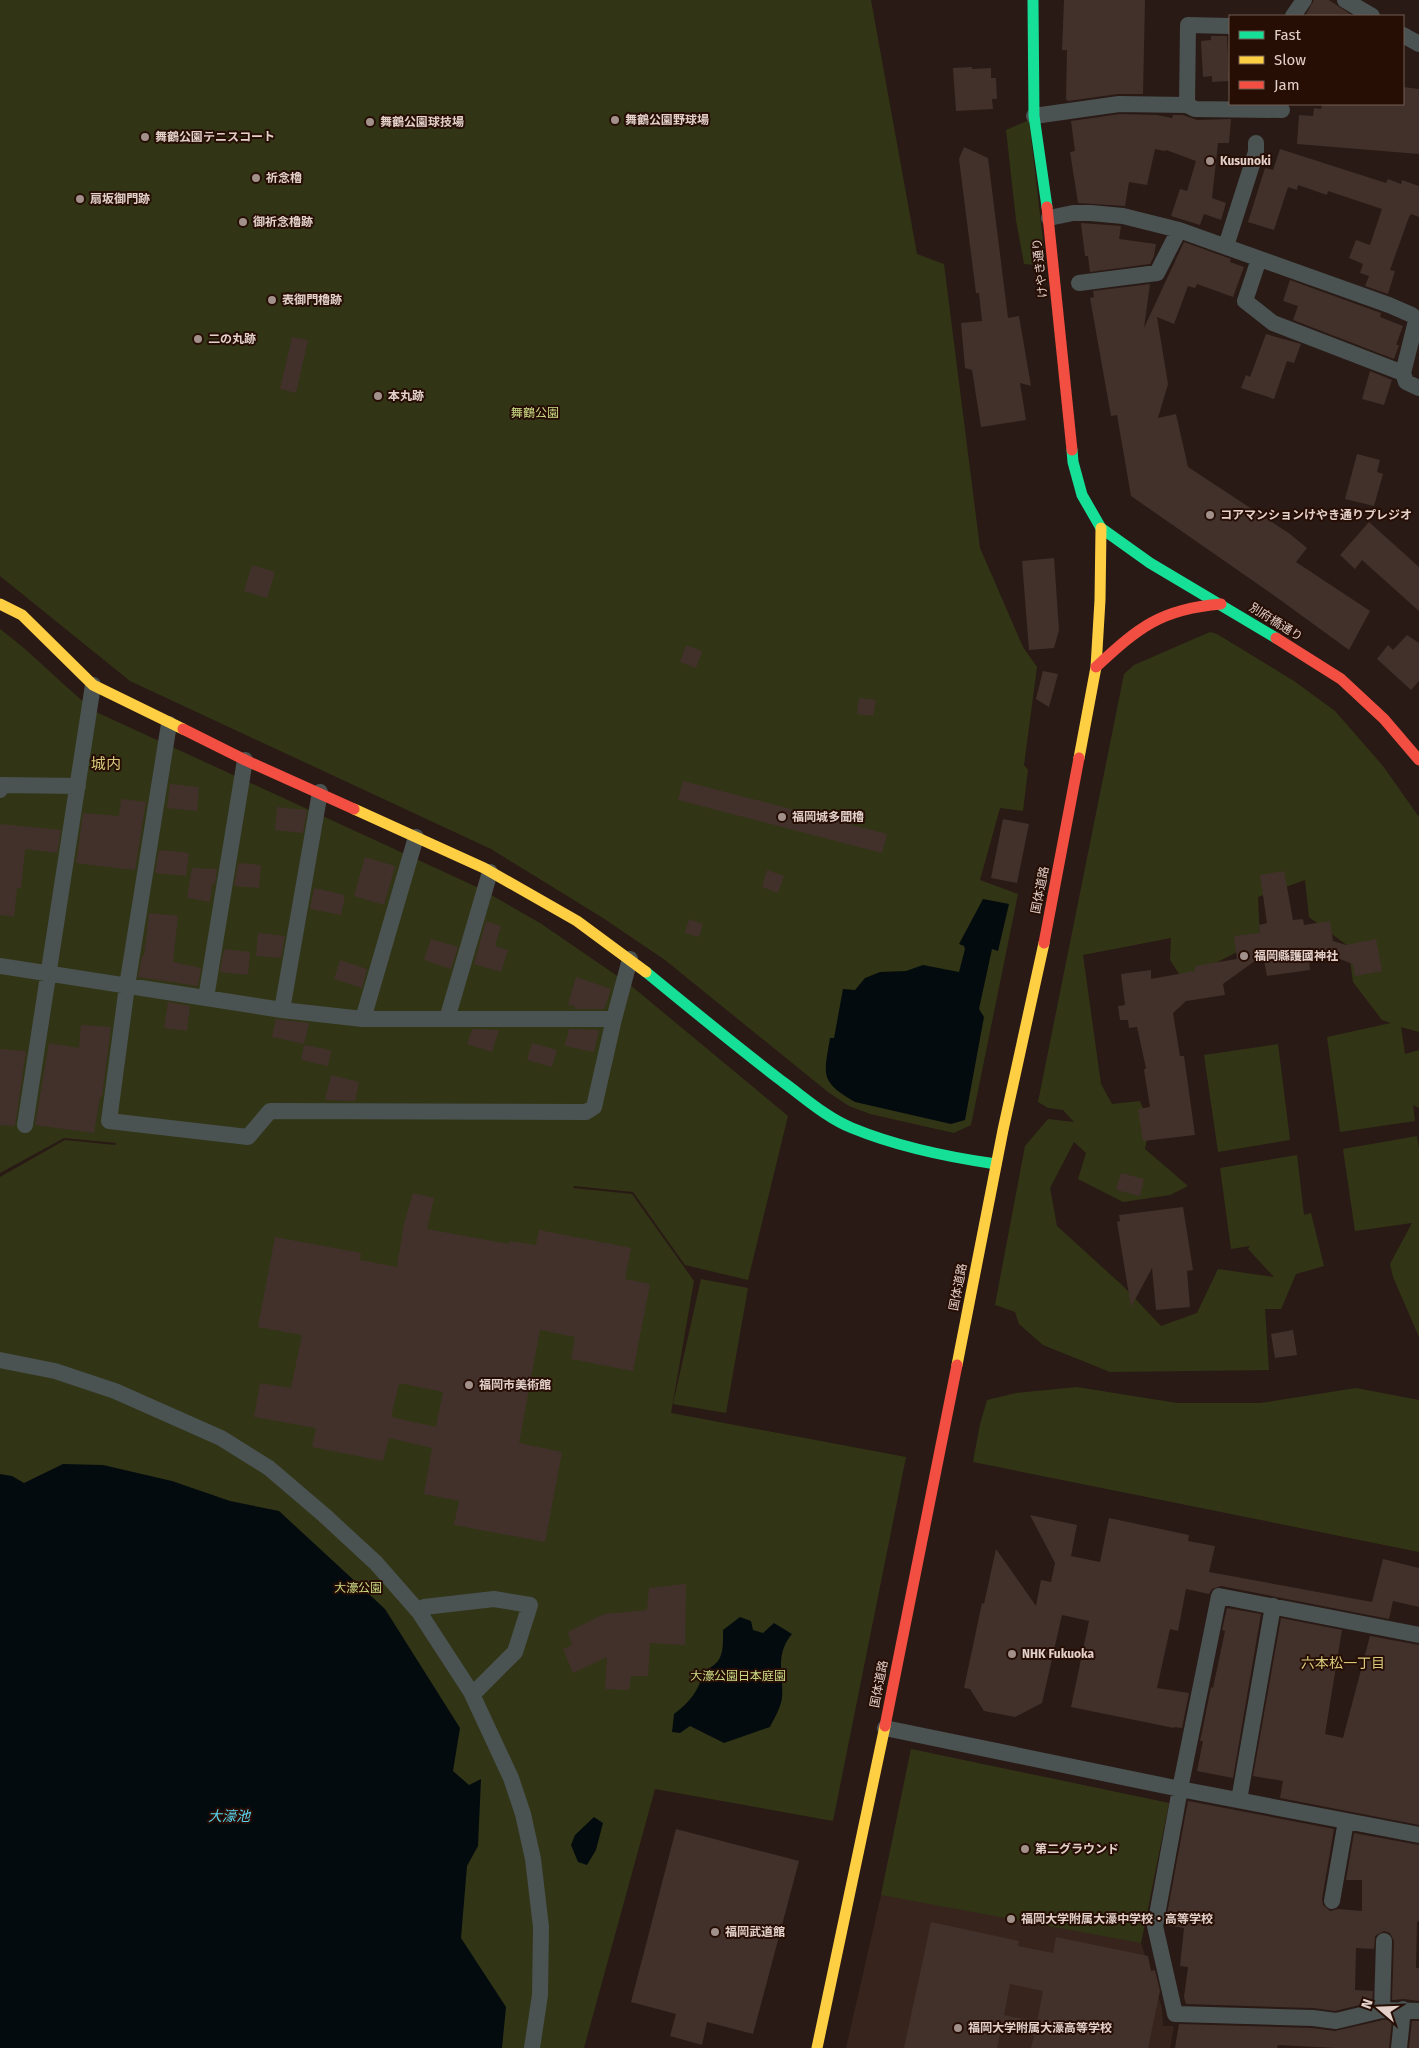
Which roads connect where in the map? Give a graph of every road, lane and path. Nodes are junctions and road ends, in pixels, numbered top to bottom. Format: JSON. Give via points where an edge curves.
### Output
{"nodes":[{"id":1,"x":1033,"y":0,"type":"edge"},
{"id":2,"x":1304,"y":0,"type":"edge"},
{"id":3,"x":1345,"y":0,"type":"edge"},
{"id":4,"x":1294,"y":15,"type":"edge"},
{"id":5,"x":1370,"y":15,"type":"edge"},
{"id":6,"x":1229,"y":26,"type":"edge"},
{"id":7,"x":1404,"y":36,"type":"edge"},
{"id":8,"x":1419,"y":44,"type":"edge"},
{"id":9,"x":1187,"y":105,"type":"junction"},
{"id":10,"x":1282,"y":110,"type":"dead end"},
{"id":11,"x":1034,"y":116,"type":"junction"},
{"id":12,"x":1256,"y":143,"type":"dead end"},
{"id":13,"x":1049,"y":218,"type":"junction"},
{"id":14,"x":1179,"y":230,"type":"junction"},
{"id":15,"x":1226,"y":246,"type":"junction"},
{"id":16,"x":1259,"y":259,"type":"junction"},
{"id":17,"x":1079,"y":283,"type":"dead end"},
{"id":18,"x":1403,"y":373,"type":"junction"},
{"id":19,"x":1419,"y":388,"type":"edge"},
{"id":20,"x":1101,"y":528,"type":"junction"},
{"id":21,"x":0,"y":604,"type":"edge"},
{"id":22,"x":1220,"y":604,"type":"junction"},
{"id":23,"x":1096,"y":667,"type":"junction"},
{"id":24,"x":93,"y":685,"type":"junction"},
{"id":25,"x":169,"y":724,"type":"junction"},
{"id":26,"x":245,"y":760,"type":"junction"},
{"id":27,"x":1419,"y":760,"type":"edge"},
{"id":28,"x":78,"y":786,"type":"junction"},
{"id":29,"x":0,"y":790,"type":"edge"},
{"id":30,"x":320,"y":792,"type":"junction"},
{"id":31,"x":416,"y":837,"type":"junction"},
{"id":32,"x":490,"y":872,"type":"junction"},
{"id":33,"x":630,"y":960,"type":"junction"},
{"id":34,"x":0,"y":966,"type":"edge"},
{"id":35,"x":49,"y":974,"type":"junction"},
{"id":36,"x":127,"y":986,"type":"junction"},
{"id":37,"x":206,"y":998,"type":"junction"},
{"id":38,"x":282,"y":1010,"type":"junction"},
{"id":39,"x":363,"y":1019,"type":"junction"},
{"id":40,"x":614,"y":1019,"type":"junction"},
{"id":41,"x":447,"y":1020,"type":"junction"},
{"id":42,"x":25,"y":1125,"type":"dead end"},
{"id":43,"x":996,"y":1164,"type":"junction"},
{"id":44,"x":0,"y":1360,"type":"edge"},
{"id":45,"x":1273,"y":1606,"type":"junction"},
{"id":46,"x":424,"y":1607,"type":"dead end"},
{"id":47,"x":1419,"y":1635,"type":"edge"},
{"id":48,"x":477,"y":1690,"type":"dead end"},
{"id":49,"x":884,"y":1728,"type":"junction"},
{"id":50,"x":1180,"y":1789,"type":"junction"},
{"id":51,"x":1239,"y":1800,"type":"junction"},
{"id":52,"x":1346,"y":1821,"type":"junction"},
{"id":53,"x":1419,"y":1835,"type":"edge"},
{"id":54,"x":1332,"y":1901,"type":"dead end"},
{"id":55,"x":1384,"y":1941,"type":"dead end"},
{"id":56,"x":1382,"y":2010,"type":"junction"},
{"id":57,"x":1411,"y":2010,"type":"edge"},
{"id":58,"x":532,"y":2048,"type":"edge"},
{"id":59,"x":818,"y":2048,"type":"edge"},
{"id":60,"x":1399,"y":2048,"type":"edge"}],
"edges":[{"from":1,"to":11,"type":"main road","name":"けやき通り"},
{"from":2,"to":4,"type":"street"},
{"from":3,"to":5,"type":"street"},
{"from":6,"to":9,"type":"street","via":[[1188,26]]},
{"from":7,"to":8,"type":"street"},
{"from":9,"to":10,"type":"street","via":[[1195,109]]},
{"from":9,"to":11,"type":"street","via":[[1119,104]]},
{"from":11,"to":13,"type":"main road","name":"けやき通り"},
{"from":12,"to":15,"type":"street","via":[[1256,152]]},
{"from":13,"to":14,"type":"street","via":[[1091,213],[1123,216]]},
{"from":13,"to":20,"type":"main road","name":"けやき通り","via":[[1073,462],[1082,496]]},
{"from":14,"to":15,"type":"street"},
{"from":14,"to":17,"type":"street","via":[[1157,273]]},
{"from":15,"to":16,"type":"street"},
{"from":16,"to":18,"type":"street","via":[[1245,301],[1273,323]]},
{"from":16,"to":18,"type":"street","via":[[1412,315],[1416,321]]},
{"from":18,"to":19,"type":"street","via":[[1406,382]]},
{"from":20,"to":22,"type":"main road","name":"別府橋通り","via":[[1150,563]]},
{"from":20,"to":23,"type":"main road","name":"国体道路"},
{"from":21,"to":24,"type":"main road","via":[[22,615]]},
{"from":22,"to":23,"type":"main road","via":[[1170,613],[1138,630]]},
{"from":22,"to":27,"type":"main road","name":"別府橋通り","via":[[1341,679],[1384,719]]},
{"from":23,"to":43,"type":"main road","name":"国体道路","via":[[1036,980]]},
{"from":24,"to":25,"type":"main road"},
{"from":24,"to":28,"type":"street"},
{"from":25,"to":26,"type":"main road"},
{"from":25,"to":36,"type":"street"},
{"from":26,"to":30,"type":"main road"},
{"from":26,"to":37,"type":"street"},
{"from":28,"to":29,"type":"street","via":[[1,785]]},
{"from":28,"to":35,"type":"street"},
{"from":30,"to":31,"type":"main road"},
{"from":30,"to":38,"type":"street"},
{"from":31,"to":32,"type":"main road"},
{"from":31,"to":39,"type":"street"},
{"from":32,"to":33,"type":"main road","via":[[577,921]]},
{"from":32,"to":41,"type":"street"},
{"from":33,"to":40,"type":"street"},
{"from":33,"to":43,"type":"main road","via":[[752,1058],[823,1112],[850,1128],[921,1150]]},
{"from":34,"to":35,"type":"street"},
{"from":35,"to":36,"type":"street"},
{"from":35,"to":42,"type":"street"},
{"from":36,"to":37,"type":"street"},
{"from":36,"to":40,"type":"street","via":[[109,1121],[248,1138],[270,1111],[586,1112],[594,1107]]},
{"from":37,"to":38,"type":"street"},
{"from":38,"to":39,"type":"street"},
{"from":39,"to":41,"type":"street"},
{"from":40,"to":41,"type":"street"},
{"from":43,"to":49,"type":"main road","name":"国体道路"},
{"from":44,"to":58,"type":"street","via":[[55,1371],[115,1391],[221,1438],[269,1468],[324,1515],[420,1612],[471,1692],[511,1778],[522,1814],[533,1859],[541,1927],[540,1995]]},
{"from":45,"to":47,"type":"street"},
{"from":45,"to":50,"type":"street","via":[[1219,1596]]},
{"from":45,"to":51,"type":"street"},
{"from":46,"to":48,"type":"street","via":[[494,1600],[530,1605],[515,1652]]},
{"from":49,"to":50,"type":"street"},
{"from":49,"to":59,"type":"main road","name":"国体道路"},
{"from":50,"to":51,"type":"street"},
{"from":50,"to":56,"type":"street","via":[[1155,1926],[1175,2014],[1336,2021]]},
{"from":51,"to":52,"type":"street"},
{"from":52,"to":53,"type":"street"},
{"from":52,"to":54,"type":"street"},
{"from":55,"to":56,"type":"street"},
{"from":56,"to":57,"type":"street"},
{"from":57,"to":60,"type":"street"}]}
